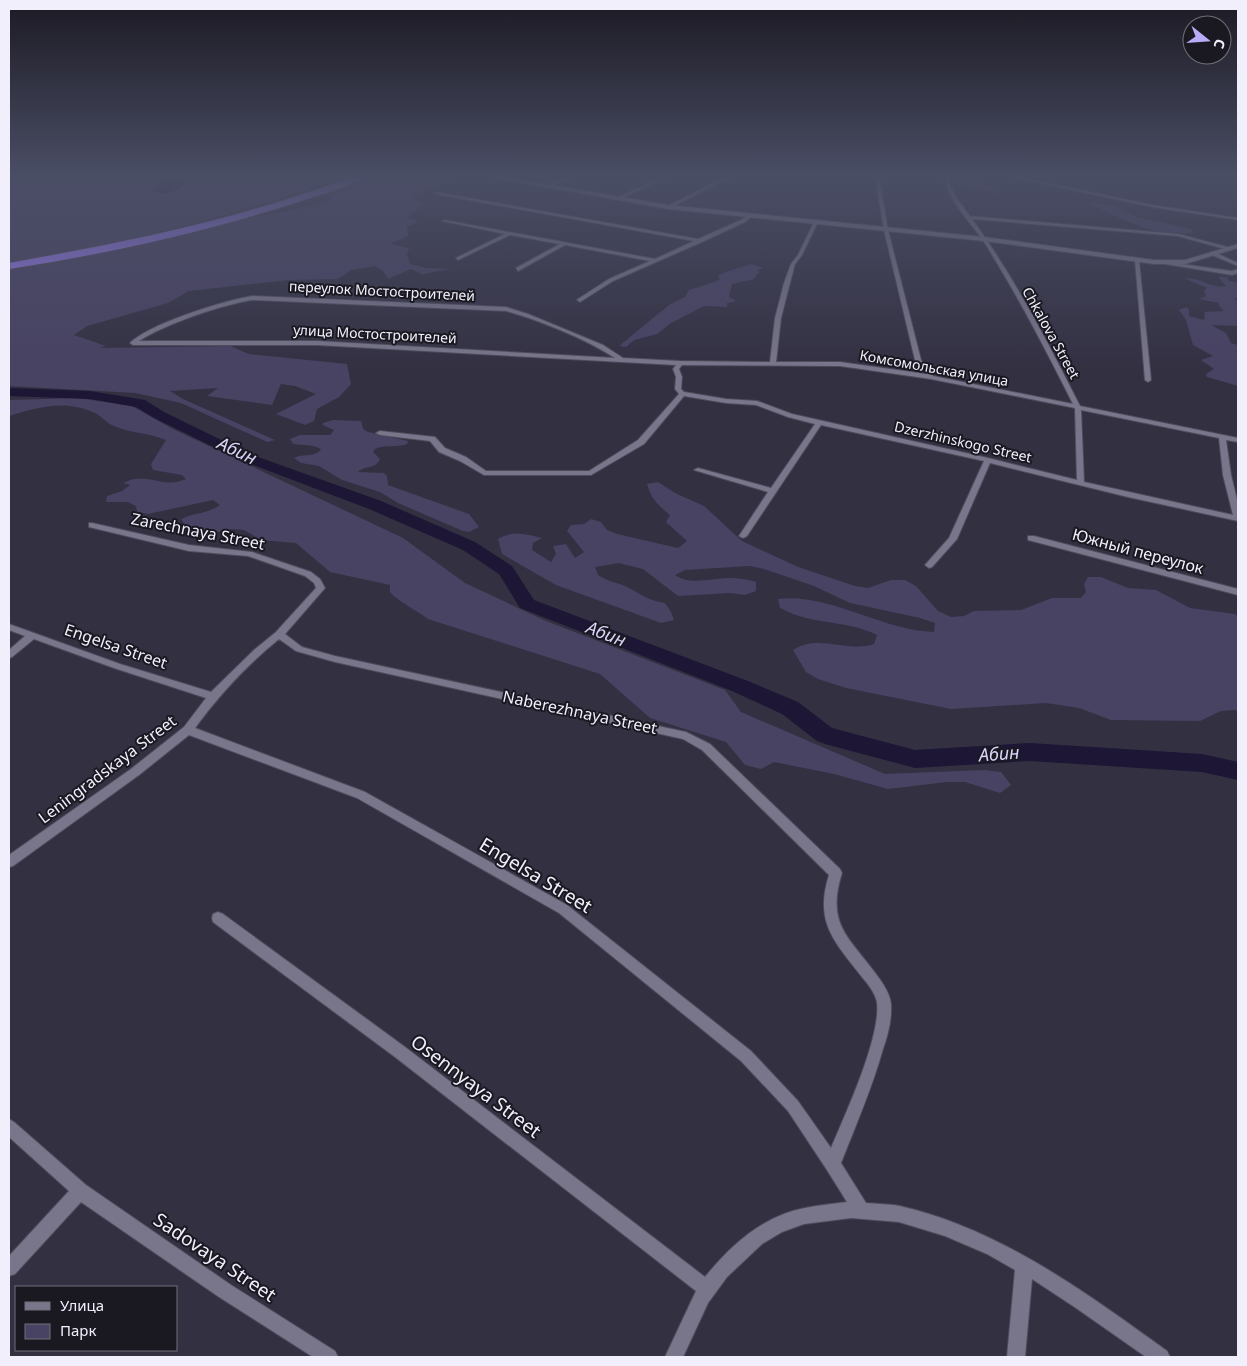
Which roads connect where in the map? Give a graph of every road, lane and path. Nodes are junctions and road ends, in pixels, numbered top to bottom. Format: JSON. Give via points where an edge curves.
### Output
{"nodes":[{"id":1,"x":984,"y":239,"type":"edge"},
{"id":2,"x":139,"y":240,"type":"edge"},
{"id":3,"x":498,"y":240,"type":"edge"},
{"id":4,"x":544,"y":240,"type":"edge"},
{"id":5,"x":700,"y":240,"type":"edge"},
{"id":6,"x":807,"y":240,"type":"edge"},
{"id":7,"x":888,"y":240,"type":"edge"},
{"id":8,"x":989,"y":240,"type":"edge"},
{"id":9,"x":1195,"y":240,"type":"edge"},
{"id":10,"x":564,"y":243,"type":"junction"},
{"id":11,"x":1238,"y":246,"type":"edge"},
{"id":12,"x":1229,"y":249,"type":"junction"},
{"id":13,"x":1214,"y":254,"type":"junction"},
{"id":14,"x":458,"y":259,"type":"dead end"},
{"id":15,"x":654,"y":260,"type":"junction"},
{"id":16,"x":1137,"y":260,"type":"junction"},
{"id":17,"x":1167,"y":263,"type":"junction"},
{"id":18,"x":1238,"y":265,"type":"edge"},
{"id":19,"x":9,"y":266,"type":"edge"},
{"id":20,"x":518,"y":268,"type":"dead end"},
{"id":21,"x":1238,"y":271,"type":"edge"},
{"id":22,"x":580,"y":300,"type":"dead end"},
{"id":23,"x":138,"y":338,"type":"joint"},
{"id":24,"x":621,"y":359,"type":"junction"},
{"id":25,"x":680,"y":363,"type":"junction"},
{"id":26,"x":773,"y":363,"type":"junction"},
{"id":27,"x":931,"y":377,"type":"junction"},
{"id":28,"x":1148,"y":380,"type":"dead end"},
{"id":29,"x":682,"y":394,"type":"junction"},
{"id":30,"x":1078,"y":408,"type":"junction"},
{"id":31,"x":819,"y":422,"type":"junction"},
{"id":32,"x":380,"y":433,"type":"dead end"},
{"id":33,"x":1222,"y":437,"type":"junction"},
{"id":34,"x":1238,"y":440,"type":"edge"},
{"id":35,"x":988,"y":460,"type":"junction"},
{"id":36,"x":698,"y":470,"type":"dead end"},
{"id":37,"x":1080,"y":483,"type":"junction"},
{"id":38,"x":773,"y":492,"type":"junction"},
{"id":39,"x":1238,"y":518,"type":"edge"},
{"id":40,"x":92,"y":525,"type":"dead end"},
{"id":41,"x":743,"y":536,"type":"dead end"},
{"id":42,"x":1031,"y":538,"type":"dead end"},
{"id":43,"x":929,"y":565,"type":"dead end"},
{"id":44,"x":321,"y":588,"type":"joint"},
{"id":45,"x":1238,"y":592,"type":"edge"},
{"id":46,"x":9,"y":627,"type":"edge"},
{"id":47,"x":33,"y":634,"type":"junction"},
{"id":48,"x":279,"y":634,"type":"junction"},
{"id":49,"x":9,"y":654,"type":"edge"},
{"id":50,"x":213,"y":696,"type":"junction"},
{"id":51,"x":188,"y":730,"type":"junction"},
{"id":52,"x":9,"y":862,"type":"edge"},
{"id":53,"x":218,"y":918,"type":"dead end"},
{"id":54,"x":9,"y":1127,"type":"edge"},
{"id":55,"x":833,"y":1164,"type":"junction"},
{"id":56,"x":80,"y":1191,"type":"junction"},
{"id":57,"x":860,"y":1208,"type":"junction"},
{"id":58,"x":1024,"y":1267,"type":"junction"},
{"id":59,"x":9,"y":1268,"type":"edge"},
{"id":60,"x":708,"y":1288,"type":"junction"},
{"id":61,"x":328,"y":1357,"type":"edge"},
{"id":62,"x":674,"y":1357,"type":"edge"},
{"id":63,"x":1016,"y":1357,"type":"edge"},
{"id":64,"x":1161,"y":1357,"type":"edge"}],
"edges":[{"from":1,"to":30,"type":"street","name":"Chkalova Street"},
{"from":2,"to":19,"type":"highway"},
{"from":3,"to":14,"type":"street"},
{"from":4,"to":10,"type":"street"},
{"from":5,"to":15,"type":"street"},
{"from":6,"to":26,"type":"street","via":[[786,283]]},
{"from":7,"to":27,"type":"street","via":[[918,360]]},
{"from":8,"to":16,"type":"main road"},
{"from":9,"to":12,"type":"street"},
{"from":10,"to":15,"type":"street"},
{"from":10,"to":20,"type":"street"},
{"from":11,"to":12,"type":"main road"},
{"from":12,"to":13,"type":"main road"},
{"from":13,"to":17,"type":"main road"},
{"from":13,"to":18,"type":"street"},
{"from":15,"to":22,"type":"street","via":[[611,280]]},
{"from":16,"to":17,"type":"main road"},
{"from":16,"to":28,"type":"street"},
{"from":17,"to":21,"type":"street","via":[[1232,273]]},
{"from":23,"to":24,"type":"street","name":"улица Мостостроителей","via":[[133,343],[317,342]]},
{"from":23,"to":24,"type":"street","name":"переулок Мостостроителей","via":[[236,300],[270,298],[506,309],[601,346]]},
{"from":24,"to":25,"type":"street","name":"Комсомольская улица"},
{"from":25,"to":26,"type":"street","name":"Комсомольская улица"},
{"from":25,"to":29,"type":"street","via":[[676,369],[678,389]]},
{"from":26,"to":27,"type":"street","name":"Комсомольская улица","via":[[840,364]]},
{"from":27,"to":30,"type":"street","name":"Комсомольская улица"},
{"from":29,"to":31,"type":"street","name":"Dzerzhinskogo Street","via":[[757,403],[790,416]]},
{"from":29,"to":32,"type":"street","via":[[641,442],[591,473],[484,473],[442,450],[432,439]]},
{"from":30,"to":33,"type":"street","name":"Комсомольская улица"},
{"from":30,"to":37,"type":"street","name":"Chkalova Street"},
{"from":31,"to":35,"type":"street","name":"Dzerzhinskogo Street"},
{"from":31,"to":38,"type":"street"},
{"from":33,"to":34,"type":"street","name":"Комсомольская улица"},
{"from":33,"to":39,"type":"street"},
{"from":35,"to":37,"type":"street","name":"Dzerzhinskogo Street"},
{"from":35,"to":43,"type":"street","via":[[954,539]]},
{"from":36,"to":38,"type":"street"},
{"from":37,"to":39,"type":"street","name":"Dzerzhinskogo Street"},
{"from":38,"to":41,"type":"street"},
{"from":40,"to":44,"type":"street","name":"Zarechnaya Street","via":[[189,548],[249,554],[308,574]]},
{"from":42,"to":45,"type":"street","name":"Южный переулок"},
{"from":44,"to":48,"type":"street","name":"Leningradskaya Street"},
{"from":46,"to":47,"type":"street","name":"Engelsa Street"},
{"from":47,"to":49,"type":"street"},
{"from":47,"to":50,"type":"street","name":"Engelsa Street","via":[[117,666]]},
{"from":48,"to":50,"type":"street","name":"Leningradskaya Street"},
{"from":48,"to":55,"type":"street","name":"Naberezhnaya Street","via":[[299,649],[335,659],[686,736],[706,747],[836,873],[830,888],[828,908],[836,933],[878,987],[884,1004],[880,1036]]},
{"from":50,"to":51,"type":"street","name":"Leningradskaya Street"},
{"from":51,"to":52,"type":"street","name":"Leningradskaya Street"},
{"from":51,"to":55,"type":"street","name":"Engelsa Street","via":[[361,795],[563,909],[746,1056],[793,1106]]},
{"from":53,"to":60,"type":"street","name":"Osennyaya Street","via":[[400,1052]]},
{"from":54,"to":56,"type":"street","name":"Sadovaya Street"},
{"from":55,"to":57,"type":"street","name":"Engelsa Street"},
{"from":56,"to":59,"type":"street"},
{"from":56,"to":61,"type":"street","name":"Sadovaya Street"},
{"from":57,"to":58,"type":"street","via":[[886,1210],[935,1223],[970,1237]]},
{"from":57,"to":60,"type":"street","via":[[823,1211],[781,1224],[751,1240]]},
{"from":58,"to":63,"type":"street"},
{"from":58,"to":64,"type":"street","via":[[1093,1309]]},
{"from":60,"to":62,"type":"street"}]}
